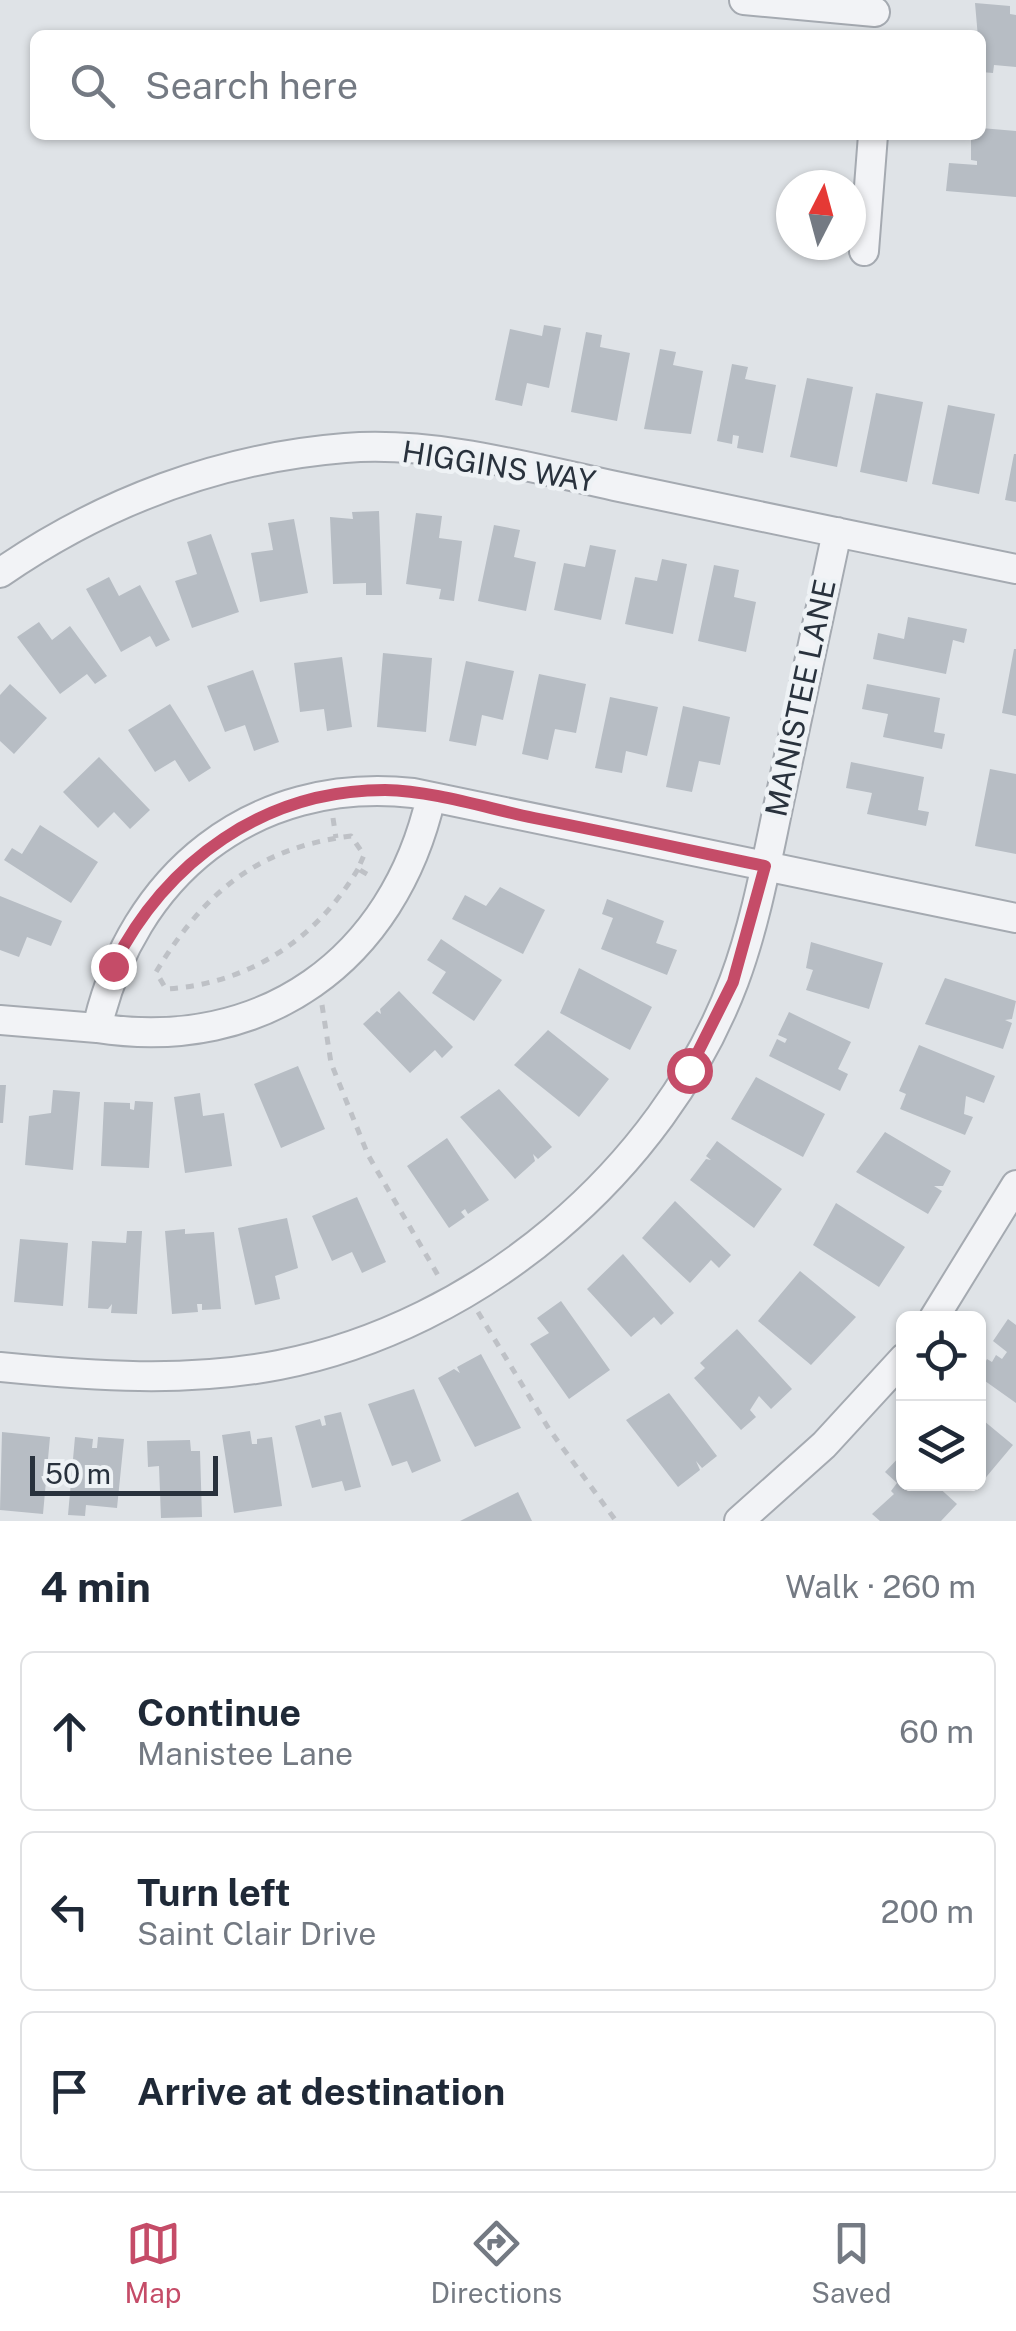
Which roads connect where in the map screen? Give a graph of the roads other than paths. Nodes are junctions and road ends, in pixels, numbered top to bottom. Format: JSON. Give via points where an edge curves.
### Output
{"nodes":[{"id":1,"x":744,"y":0,"type":"edge"},
{"id":2,"x":874,"y":16,"type":"edge"},
{"id":3,"x":873,"y":140,"type":"edge"},
{"id":4,"x":866,"y":225,"type":"edge"},
{"id":5,"x":837,"y":532,"type":"junction"},
{"id":6,"x":1016,"y":569,"type":"edge"},
{"id":7,"x":0,"y":573,"type":"edge"},
{"id":8,"x":432,"y":797,"type":"junction"},
{"id":9,"x":765,"y":866,"type":"junction"},
{"id":10,"x":1016,"y":918,"type":"edge"},
{"id":11,"x":0,"y":1020,"type":"edge"},
{"id":12,"x":97,"y":1028,"type":"junction"},
{"id":13,"x":1016,"y":1184,"type":"edge"},
{"id":14,"x":938,"y":1311,"type":"edge"},
{"id":15,"x":0,"y":1367,"type":"edge"},
{"id":16,"x":896,"y":1367,"type":"edge"},
{"id":17,"x":738,"y":1521,"type":"edge"}],
"edges":[{"from":1,"to":2,"type":"street"},
{"from":3,"to":4,"type":"street"},
{"from":5,"to":6,"type":"street","name":"HIGGINS WAY"},
{"from":5,"to":7,"type":"street","name":"HIGGINS WAY","via":[[490,460],[349,447],[252,460],[169,486],[63,532]]},
{"from":5,"to":9,"type":"street","name":"MANISTEE LANE"},
{"from":8,"to":9,"type":"street"},
{"from":8,"to":12,"type":"street","via":[[397,889],[363,940],[317,983],[236,1022],[196,1032]]},
{"from":8,"to":12,"type":"street","via":[[388,790],[330,795],[229,832],[176,874],[130,932],[113,966]]},
{"from":9,"to":10,"type":"street"},
{"from":9,"to":15,"type":"street","name":"MANISTEE LANE","via":[[732,986],[666,1107],[555,1230],[460,1296],[357,1341],[236,1372],[124,1377]]},
{"from":11,"to":12,"type":"street"},
{"from":13,"to":14,"type":"street"},
{"from":16,"to":17,"type":"street","via":[[820,1449]]}]}
